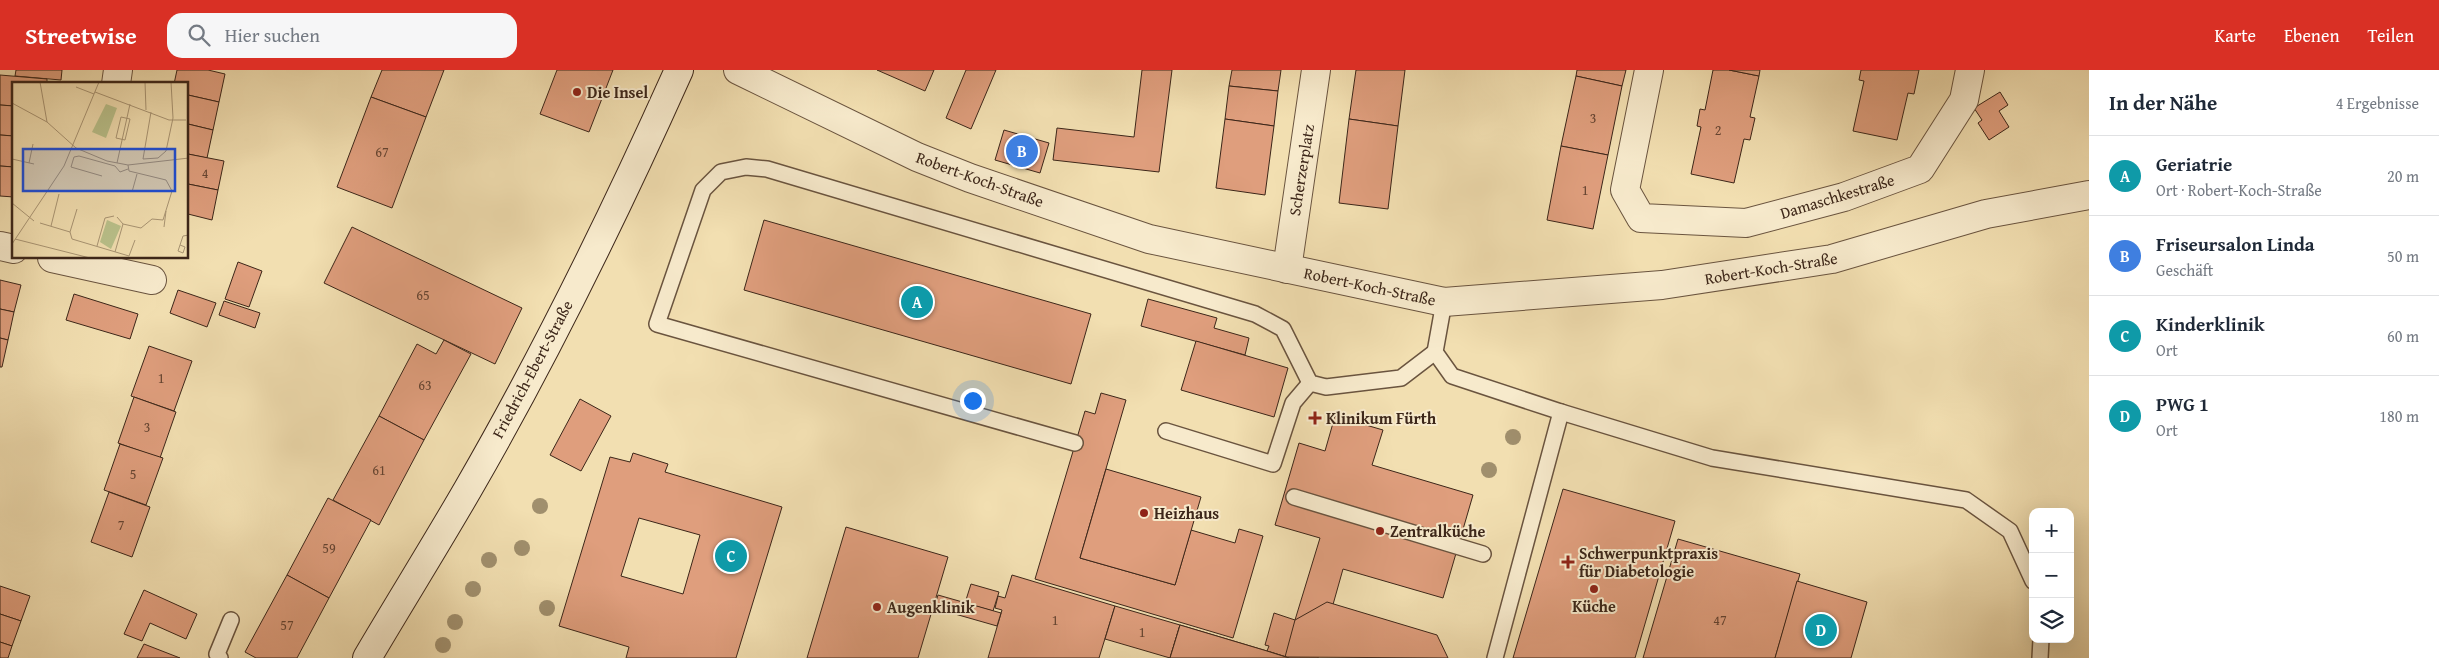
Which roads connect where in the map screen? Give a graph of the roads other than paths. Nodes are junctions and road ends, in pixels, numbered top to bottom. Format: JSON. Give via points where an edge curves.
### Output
{"nodes":[{"id":1,"x":678,"y":70,"type":"edge"},
{"id":2,"x":738,"y":70,"type":"edge"},
{"id":3,"x":1316,"y":70,"type":"edge"},
{"id":4,"x":1649,"y":70,"type":"edge"},
{"id":5,"x":1970,"y":70,"type":"edge"},
{"id":6,"x":2089,"y":195,"type":"edge"},
{"id":7,"x":63,"y":259,"type":"edge"},
{"id":8,"x":86,"y":261,"type":"edge"},
{"id":9,"x":1287,"y":269,"type":"junction"},
{"id":10,"x":152,"y":280,"type":"dead end"},
{"id":11,"x":1444,"y":302,"type":"junction"},
{"id":12,"x":1434,"y":352,"type":"junction"},
{"id":13,"x":1310,"y":383,"type":"junction"},
{"id":14,"x":1562,"y":412,"type":"junction"},
{"id":15,"x":1166,"y":431,"type":"dead end"},
{"id":16,"x":1075,"y":443,"type":"dead end"},
{"id":17,"x":1294,"y":497,"type":"dead end"},
{"id":18,"x":1483,"y":554,"type":"dead end"},
{"id":19,"x":2029,"y":571,"type":"edge"},
{"id":20,"x":231,"y":620,"type":"dead end"},
{"id":21,"x":2041,"y":643,"type":"edge"},
{"id":22,"x":220,"y":658,"type":"edge"},
{"id":23,"x":367,"y":658,"type":"edge"},
{"id":24,"x":1495,"y":658,"type":"edge"},
{"id":25,"x":2040,"y":658,"type":"edge"}],
"edges":[{"from":1,"to":23,"type":"street","name":"Friedrich-Ebert-Straße","via":[[625,189],[565,309],[468,489]]},
{"from":2,"to":9,"type":"street","name":"Robert-Koch-Straße","via":[[917,157],[970,178],[1150,239]]},
{"from":3,"to":9,"type":"street","name":"Scherzerplatz"},
{"from":4,"to":5,"type":"street","name":"Damaschkestraße","via":[[1625,190],[1641,218],[1746,223],[1844,198],[1920,170],[1964,100]]},
{"from":6,"to":11,"type":"street","name":"Robert-Koch-Straße","via":[[1986,214],[1832,259],[1662,285]]},
{"from":7,"to":8,"type":"street"},
{"from":8,"to":10,"type":"street"},
{"from":9,"to":11,"type":"street","name":"Robert-Koch-Straße"},
{"from":11,"to":12,"type":"lane"},
{"from":12,"to":13,"type":"lane","via":[[1400,378],[1326,388]]},
{"from":12,"to":14,"type":"lane","via":[[1452,376]]},
{"from":13,"to":15,"type":"lane","via":[[1293,403],[1273,464]]},
{"from":13,"to":16,"type":"lane","via":[[1283,329],[1255,314],[767,169],[746,167],[721,172],[703,190],[657,324]]},
{"from":14,"to":19,"type":"lane","via":[[1712,458],[1966,500],[2010,531]]},
{"from":14,"to":24,"type":"lane"},
{"from":17,"to":18,"type":"lane"},
{"from":20,"to":22,"type":"lane","via":[[217,654]]},
{"from":21,"to":25,"type":"lane"}]}
